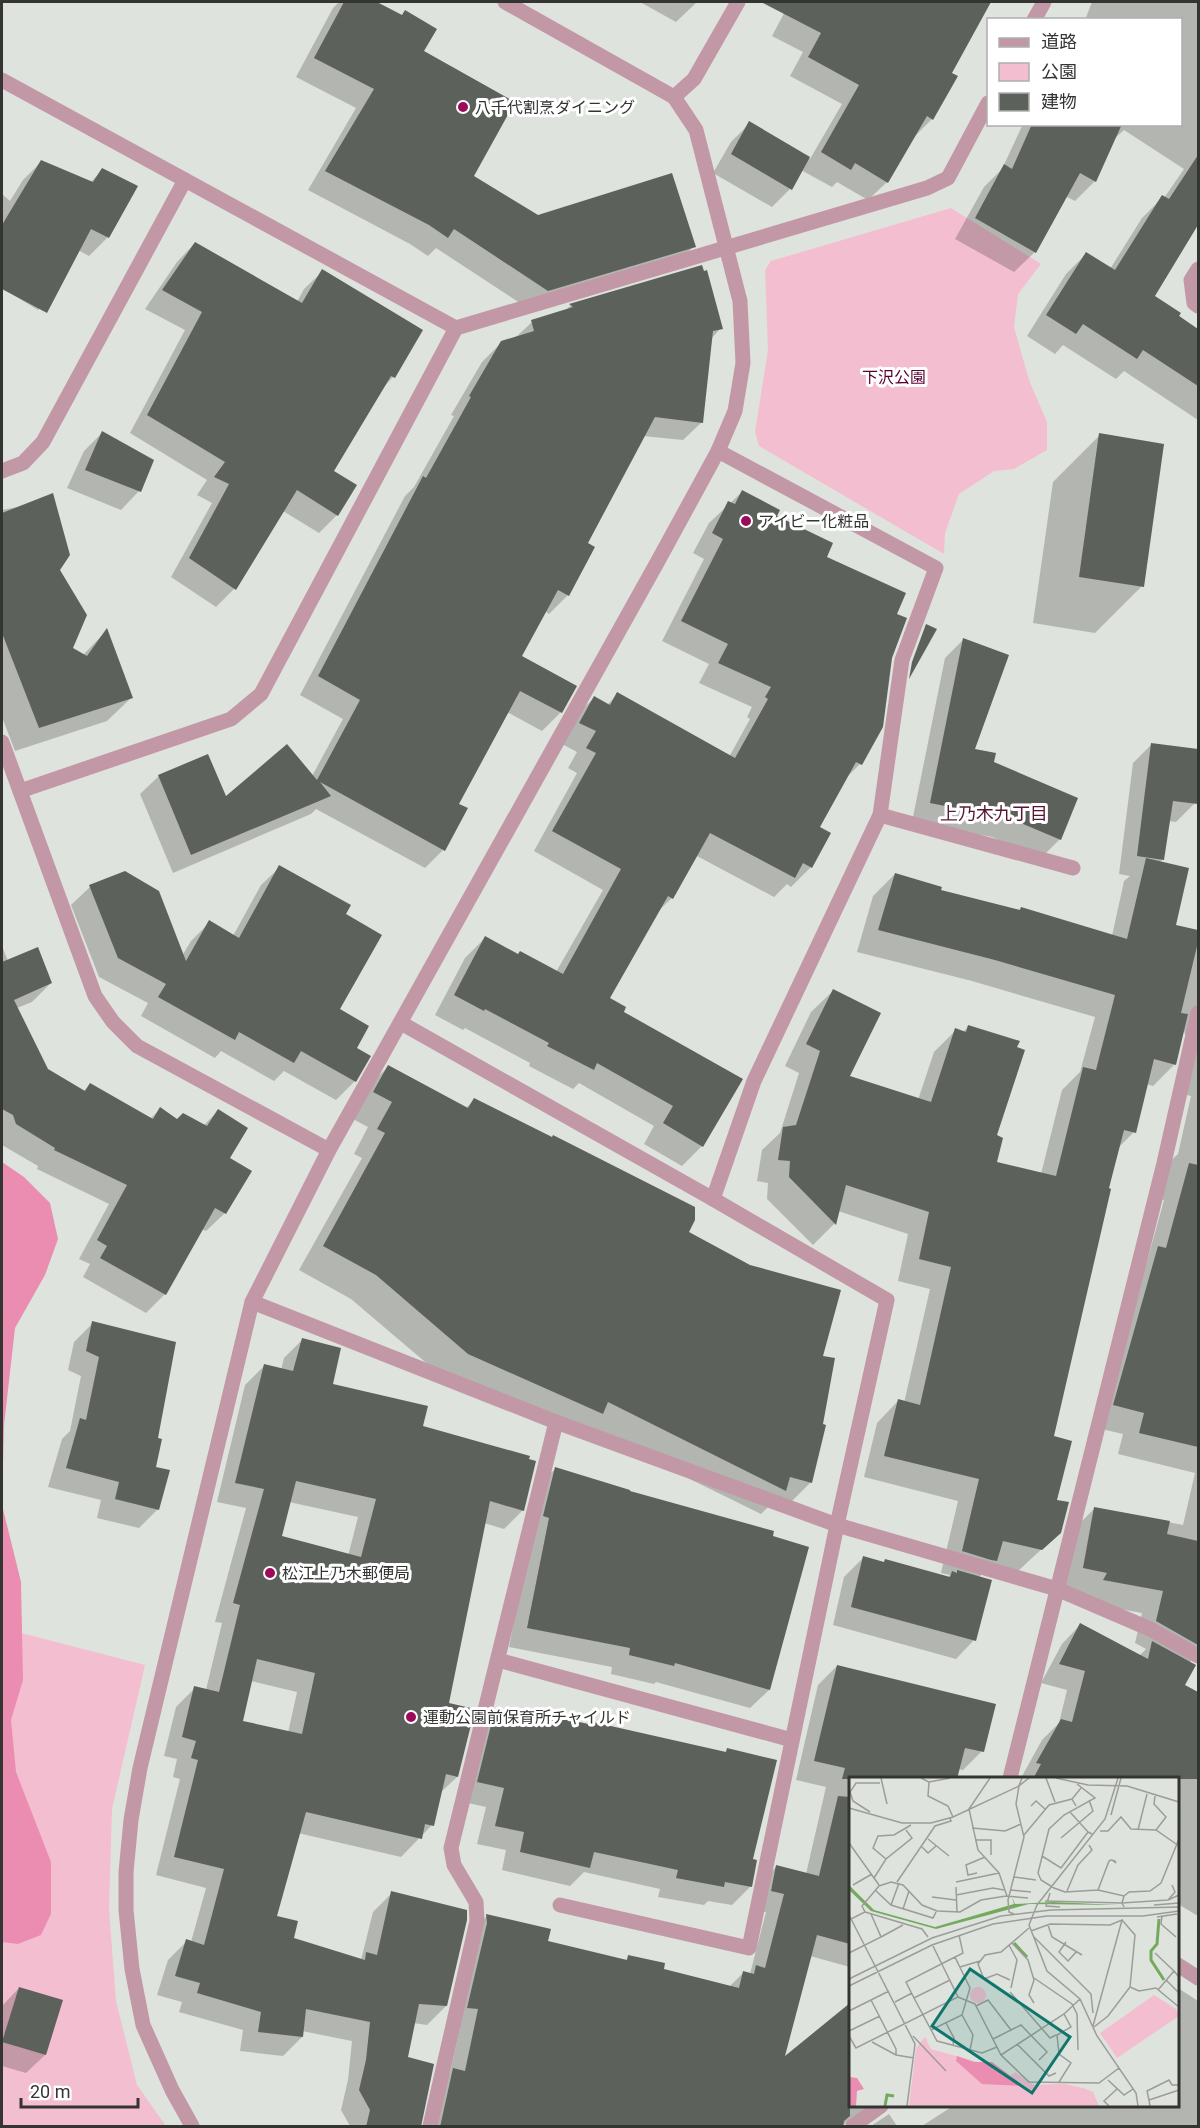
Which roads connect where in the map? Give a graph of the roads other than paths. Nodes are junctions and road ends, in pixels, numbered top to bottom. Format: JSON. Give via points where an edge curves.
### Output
{"nodes":[{"id":1,"x":504,"y":2,"type":"edge"},
{"id":2,"x":738,"y":2,"type":"edge"},
{"id":3,"x":1044,"y":2,"type":"edge"},
{"id":4,"x":1035,"y":18,"type":"edge"},
{"id":5,"x":2,"y":80,"type":"edge"},
{"id":6,"x":674,"y":97,"type":"junction"},
{"id":7,"x":987,"y":105,"type":"edge"},
{"id":8,"x":185,"y":180,"type":"junction"},
{"id":9,"x":728,"y":249,"type":"junction"},
{"id":10,"x":1198,"y":269,"type":"edge"},
{"id":11,"x":1198,"y":306,"type":"edge"},
{"id":12,"x":456,"y":328,"type":"junction"},
{"id":13,"x":718,"y":451,"type":"junction"},
{"id":14,"x":2,"y":471,"type":"edge"},
{"id":15,"x":2,"y":742,"type":"edge"},
{"id":16,"x":20,"y":791,"type":"junction"},
{"id":17,"x":880,"y":814,"type":"junction"},
{"id":18,"x":1073,"y":868,"type":"dead end"},
{"id":19,"x":1198,"y":1013,"type":"edge"},
{"id":20,"x":401,"y":1023,"type":"junction"},
{"id":21,"x":329,"y":1150,"type":"junction"},
{"id":22,"x":713,"y":1199,"type":"junction"},
{"id":23,"x":252,"y":1302,"type":"junction"},
{"id":24,"x":556,"y":1422,"type":"junction"},
{"id":25,"x":837,"y":1524,"type":"junction"},
{"id":26,"x":1057,"y":1589,"type":"junction"},
{"id":27,"x":1198,"y":1656,"type":"edge"},
{"id":28,"x":498,"y":1660,"type":"junction"},
{"id":29,"x":792,"y":1740,"type":"junction"},
{"id":30,"x":1010,"y":1777,"type":"edge"},
{"id":31,"x":560,"y":1905,"type":"dead end"},
{"id":32,"x":1179,"y":1966,"type":"edge"},
{"id":33,"x":1198,"y":1978,"type":"edge"},
{"id":34,"x":880,"y":2107,"type":"edge"},
{"id":35,"x":192,"y":2127,"type":"edge"},
{"id":36,"x":430,"y":2127,"type":"edge"},
{"id":37,"x":853,"y":2127,"type":"edge"}],
"edges":[{"from":1,"to":6,"type":"street"},
{"from":2,"to":6,"type":"street","via":[[694,79]]},
{"from":3,"to":4,"type":"street"},
{"from":5,"to":8,"type":"street"},
{"from":6,"to":9,"type":"street","via":[[696,130]]},
{"from":7,"to":9,"type":"street","via":[[948,178],[927,188]]},
{"from":8,"to":12,"type":"street"},
{"from":8,"to":14,"type":"street","via":[[43,442],[23,463]]},
{"from":9,"to":12,"type":"street"},
{"from":9,"to":13,"type":"street","via":[[740,301],[743,363],[735,411]]},
{"from":10,"to":11,"type":"street","via":[[1191,280],[1194,303]]},
{"from":12,"to":16,"type":"street","via":[[261,694],[231,719]]},
{"from":13,"to":17,"type":"street","via":[[936,568],[902,660]]},
{"from":13,"to":20,"type":"street"},
{"from":15,"to":16,"type":"street"},
{"from":16,"to":21,"type":"street","via":[[95,996],[113,1022],[137,1046]]},
{"from":17,"to":18,"type":"street"},
{"from":17,"to":22,"type":"street","via":[[754,1081]]},
{"from":19,"to":26,"type":"street"},
{"from":20,"to":21,"type":"street"},
{"from":20,"to":22,"type":"street"},
{"from":21,"to":23,"type":"street"},
{"from":22,"to":25,"type":"street","via":[[887,1300]]},
{"from":23,"to":24,"type":"street"},
{"from":23,"to":35,"type":"street","via":[[140,1768],[126,1872],[132,1969],[143,2025]]},
{"from":24,"to":25,"type":"street"},
{"from":24,"to":28,"type":"street"},
{"from":25,"to":26,"type":"street"},
{"from":25,"to":29,"type":"street"},
{"from":26,"to":27,"type":"street","via":[[1150,1629]]},
{"from":26,"to":30,"type":"street"},
{"from":28,"to":29,"type":"street"},
{"from":28,"to":36,"type":"street","via":[[451,1848],[454,1865],[476,1902],[477,1921]]},
{"from":29,"to":31,"type":"street","via":[[749,1948]]},
{"from":32,"to":33,"type":"street"},
{"from":34,"to":37,"type":"street"}]}
